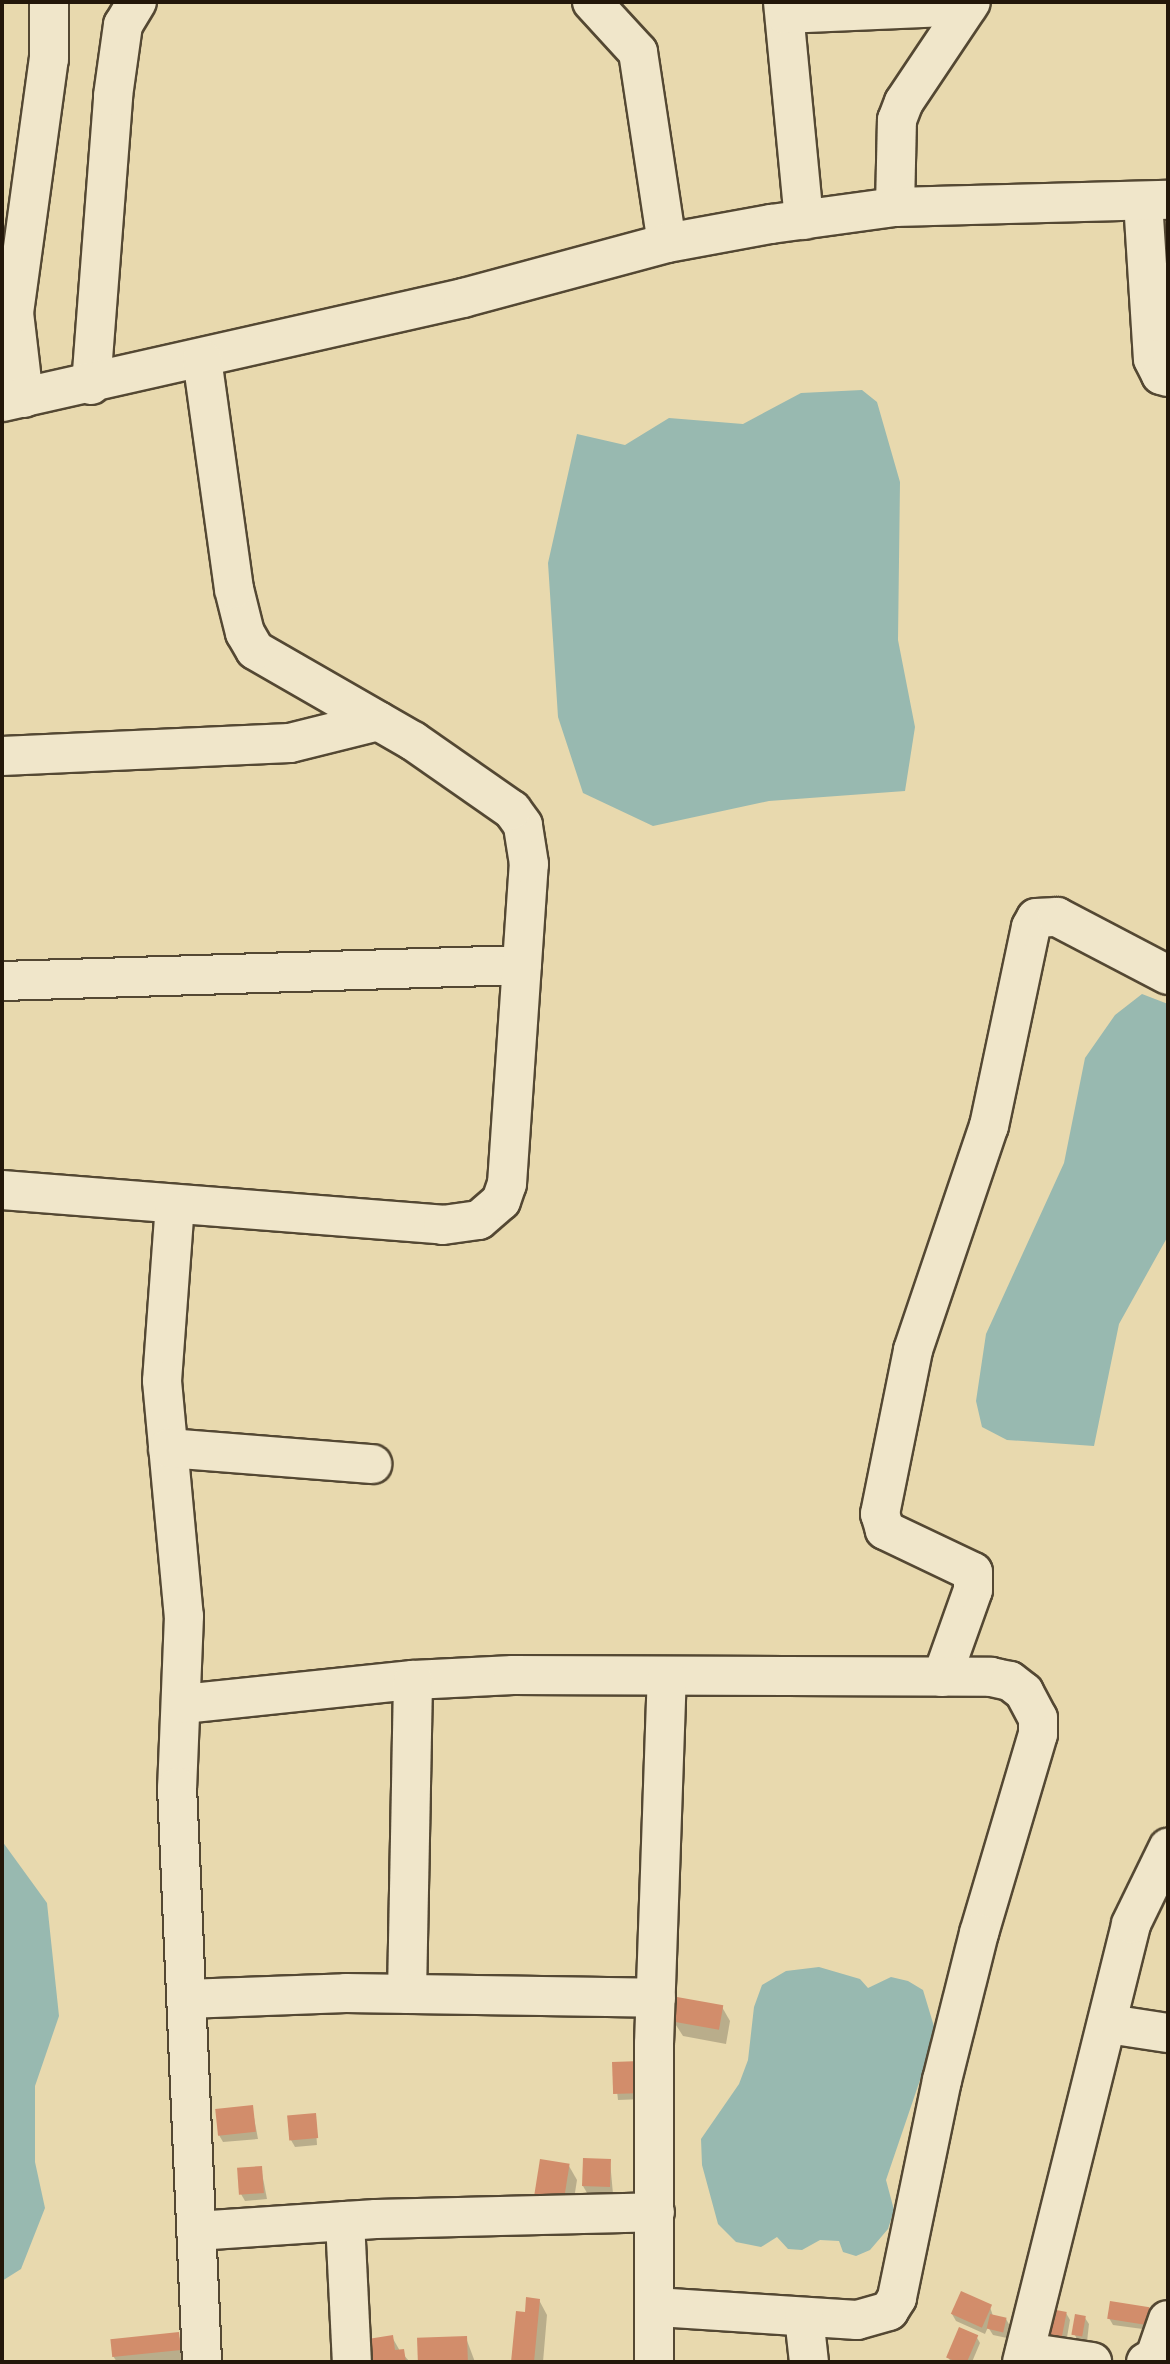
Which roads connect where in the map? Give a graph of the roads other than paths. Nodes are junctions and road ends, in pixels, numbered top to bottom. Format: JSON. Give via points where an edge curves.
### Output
{"nodes":[{"id":1,"x":50,"y":2,"type":"edge"},
{"id":2,"x":137,"y":2,"type":"edge"},
{"id":3,"x":592,"y":2,"type":"edge"},
{"id":4,"x":970,"y":4,"type":"edge"},
{"id":5,"x":784,"y":8,"type":"edge"},
{"id":6,"x":1156,"y":201,"type":"edge"},
{"id":7,"x":895,"y":207,"type":"junction"},
{"id":8,"x":804,"y":220,"type":"junction"},
{"id":9,"x":667,"y":243,"type":"junction"},
{"id":10,"x":202,"y":359,"type":"junction"},
{"id":11,"x":1168,"y":377,"type":"edge"},
{"id":12,"x":92,"y":385,"type":"junction"},
{"id":13,"x":13,"y":400,"type":"edge"},
{"id":14,"x":378,"y":721,"type":"junction"},
{"id":15,"x":2,"y":756,"type":"edge"},
{"id":16,"x":522,"y":965,"type":"junction"},
{"id":17,"x":1168,"y":975,"type":"edge"},
{"id":18,"x":2,"y":981,"type":"edge"},
{"id":19,"x":2,"y":1190,"type":"edge"},
{"id":20,"x":175,"y":1204,"type":"junction"},
{"id":21,"x":168,"y":1448,"type":"junction"},
{"id":22,"x":372,"y":1464,"type":"dead end"},
{"id":23,"x":667,"y":1677,"type":"junction"},
{"id":24,"x":942,"y":1677,"type":"junction"},
{"id":25,"x":414,"y":1680,"type":"junction"},
{"id":26,"x":183,"y":1704,"type":"junction"},
{"id":27,"x":1168,"y":1848,"type":"edge"},
{"id":28,"x":407,"y":1994,"type":"junction"},
{"id":29,"x":656,"y":1998,"type":"junction"},
{"id":30,"x":186,"y":1999,"type":"junction"},
{"id":31,"x":1109,"y":2024,"type":"junction"},
{"id":32,"x":1168,"y":2033,"type":"edge"},
{"id":33,"x":654,"y":2212,"type":"junction"},
{"id":34,"x":345,"y":2221,"type":"junction"},
{"id":35,"x":196,"y":2231,"type":"junction"},
{"id":36,"x":654,"y":2307,"type":"junction"},
{"id":37,"x":804,"y":2317,"type":"junction"},
{"id":38,"x":1168,"y":2320,"type":"edge"},
{"id":39,"x":1023,"y":2357,"type":"edge"},
{"id":40,"x":1156,"y":2359,"type":"edge"},
{"id":41,"x":202,"y":2362,"type":"edge"},
{"id":42,"x":352,"y":2362,"type":"edge"},
{"id":43,"x":654,"y":2362,"type":"edge"},
{"id":44,"x":809,"y":2362,"type":"edge"},
{"id":45,"x":1092,"y":2362,"type":"edge"}],
"edges":[{"from":1,"to":13,"type":"street","via":[[49,59],[14,313]]},
{"from":2,"to":12,"type":"street","via":[[123,25],[113,96]]},
{"from":3,"to":9,"type":"street","via":[[638,52]]},
{"from":4,"to":5,"type":"street"},
{"from":4,"to":7,"type":"street","via":[[904,102],[897,120]]},
{"from":5,"to":8,"type":"street"},
{"from":6,"to":7,"type":"street"},
{"from":6,"to":11,"type":"street","via":[[1153,359],[1156,369]]},
{"from":7,"to":8,"type":"street"},
{"from":8,"to":9,"type":"street"},
{"from":9,"to":10,"type":"street"},
{"from":10,"to":12,"type":"street"},
{"from":10,"to":14,"type":"street","via":[[234,589],[245,633],[255,650],[270,662]]},
{"from":12,"to":13,"type":"street"},
{"from":14,"to":15,"type":"street","via":[[290,743]]},
{"from":14,"to":16,"type":"street","via":[[512,810],[523,825],[528,864]]},
{"from":16,"to":18,"type":"street"},
{"from":16,"to":20,"type":"street","via":[[507,1184],[492,1211],[479,1220],[443,1225]]},
{"from":17,"to":24,"type":"street","via":[[1057,917],[1036,918],[1031,927],[992,1115],[913,1350],[880,1514],[885,1530],[973,1572],[973,1590]]},
{"from":19,"to":20,"type":"street"},
{"from":20,"to":21,"type":"street","via":[[162,1381]]},
{"from":21,"to":22,"type":"street"},
{"from":21,"to":26,"type":"street","via":[[184,1616]]},
{"from":23,"to":24,"type":"street"},
{"from":23,"to":25,"type":"street"},
{"from":23,"to":29,"type":"street"},
{"from":24,"to":37,"type":"street","via":[[1010,1681],[1033,1704],[1038,1734],[942,2080],[897,2298],[889,2311],[875,2318]]},
{"from":25,"to":26,"type":"street"},
{"from":25,"to":28,"type":"street"},
{"from":26,"to":30,"type":"street","via":[[177,1787]]},
{"from":27,"to":31,"type":"street","via":[[1131,1924]]},
{"from":28,"to":29,"type":"street"},
{"from":28,"to":30,"type":"street"},
{"from":29,"to":33,"type":"street"},
{"from":30,"to":35,"type":"street"},
{"from":31,"to":32,"type":"street"},
{"from":31,"to":39,"type":"street"},
{"from":33,"to":34,"type":"street"},
{"from":33,"to":36,"type":"street"},
{"from":34,"to":35,"type":"street"},
{"from":34,"to":42,"type":"street"},
{"from":35,"to":41,"type":"street"},
{"from":36,"to":37,"type":"street"},
{"from":36,"to":43,"type":"street"},
{"from":37,"to":44,"type":"street"},
{"from":38,"to":40,"type":"street"},
{"from":39,"to":45,"type":"street"}]}
